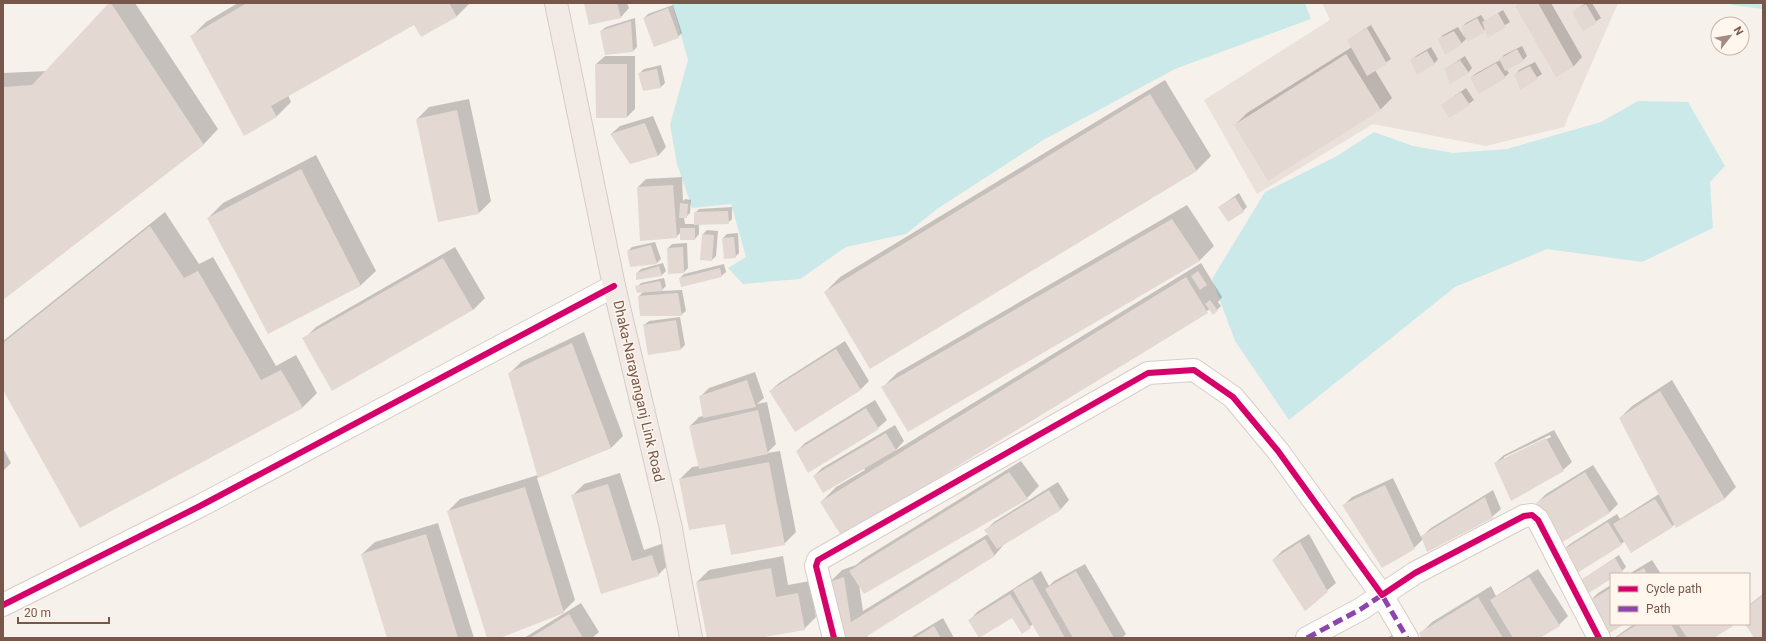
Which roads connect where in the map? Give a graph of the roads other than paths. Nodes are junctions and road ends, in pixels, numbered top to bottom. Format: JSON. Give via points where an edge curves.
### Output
{"nodes":[{"id":1,"x":556,"y":3,"type":"edge"},
{"id":2,"x":614,"y":286,"type":"junction"},
{"id":3,"x":1382,"y":595,"type":"junction"},
{"id":4,"x":3,"y":605,"type":"edge"},
{"id":5,"x":691,"y":638,"type":"edge"},
{"id":6,"x":834,"y":638,"type":"edge"},
{"id":7,"x":1308,"y":638,"type":"edge"},
{"id":8,"x":1406,"y":638,"type":"edge"},
{"id":9,"x":1599,"y":638,"type":"edge"}],
"edges":[{"from":1,"to":2,"type":"highway","name":"Dhaka-Narayanganj Link Road"},
{"from":2,"to":4,"type":"street","via":[[207,502]]},
{"from":2,"to":5,"type":"highway","name":"Dhaka-Narayanganj Link Road","via":[[670,524]]},
{"from":3,"to":6,"type":"street","via":[[1278,451],[1233,397],[1194,370],[1148,373],[818,560],[816,566]]},
{"from":3,"to":7,"type":"street"},
{"from":3,"to":8,"type":"street"},
{"from":3,"to":9,"type":"street","via":[[1415,573],[1524,516],[1532,515],[1538,520]]}]}
